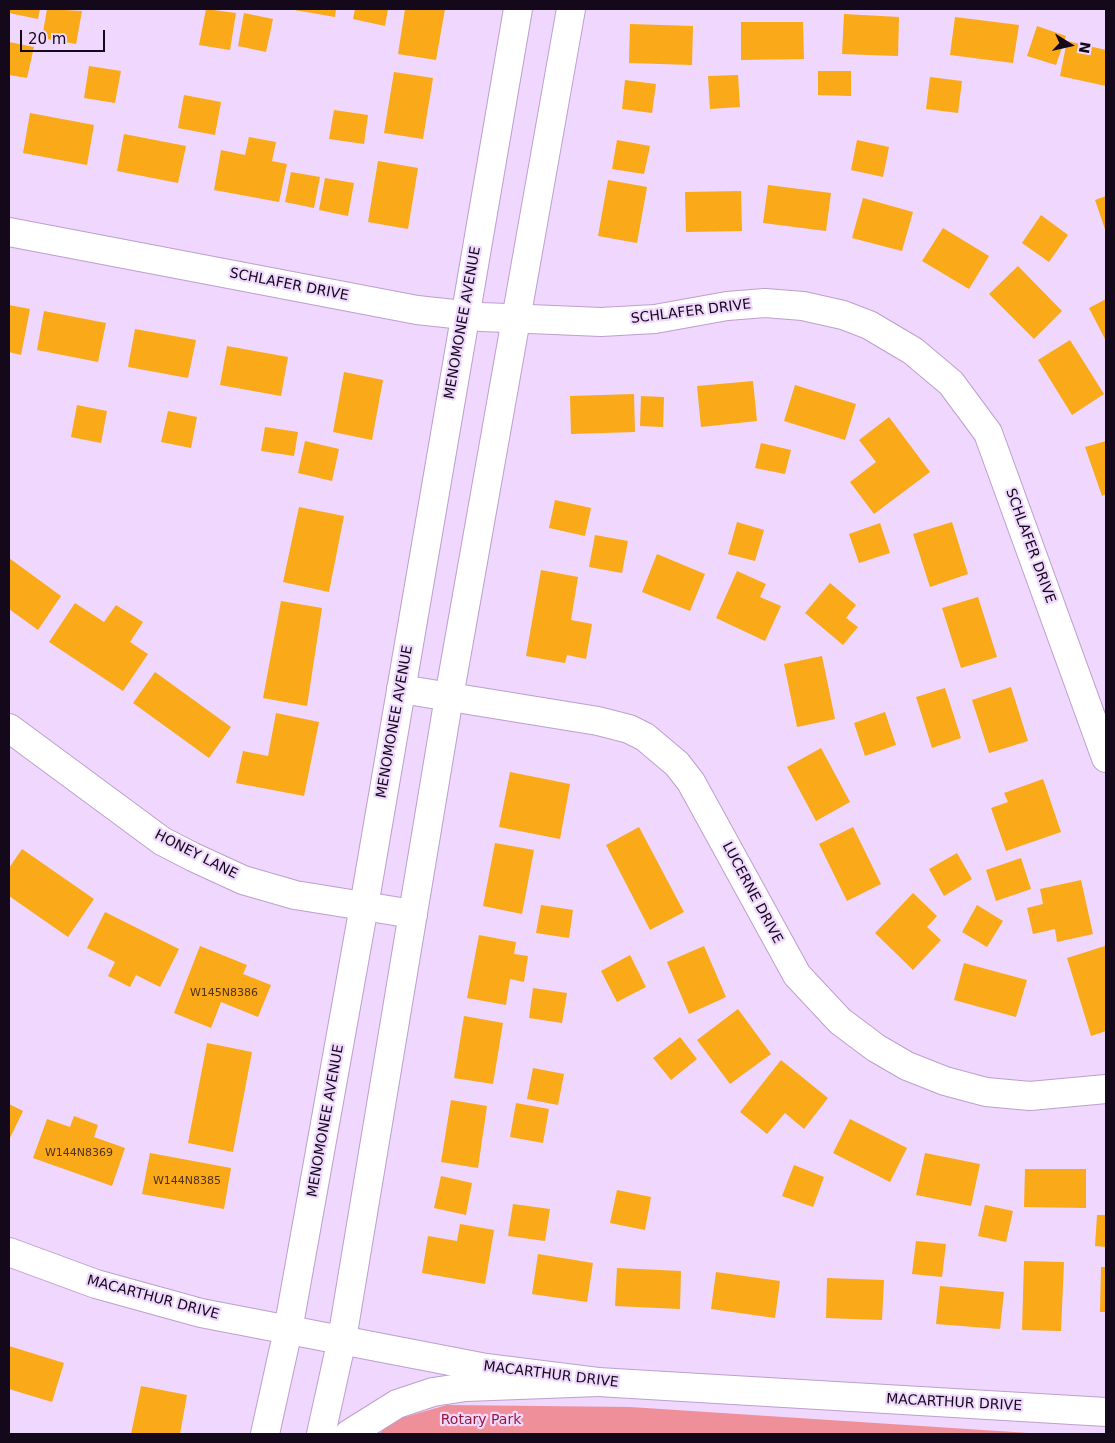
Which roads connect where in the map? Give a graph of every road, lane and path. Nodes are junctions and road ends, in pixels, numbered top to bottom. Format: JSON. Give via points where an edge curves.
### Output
{"nodes":[{"id":1,"x":518,"y":9,"type":"edge"},
{"id":2,"x":571,"y":9,"type":"edge"},
{"id":3,"x":9,"y":232,"type":"edge"},
{"id":4,"x":464,"y":315,"type":"junction"},
{"id":5,"x":518,"y":319,"type":"junction"},
{"id":6,"x":400,"y":689,"type":"junction"},
{"id":7,"x":450,"y":697,"type":"junction"},
{"id":8,"x":9,"y":728,"type":"edge"},
{"id":9,"x":1106,"y":758,"type":"edge"},
{"id":10,"x":364,"y":906,"type":"junction"},
{"id":11,"x":413,"y":914,"type":"junction"},
{"id":12,"x":1106,"y":1089,"type":"edge"},
{"id":13,"x":9,"y":1252,"type":"edge"},
{"id":14,"x":288,"y":1330,"type":"junction"},
{"id":15,"x":342,"y":1339,"type":"junction"},
{"id":16,"x":598,"y":1382,"type":"junction"},
{"id":17,"x":1106,"y":1412,"type":"edge"},
{"id":18,"x":265,"y":1434,"type":"edge"},
{"id":19,"x":321,"y":1434,"type":"edge"},
{"id":20,"x":349,"y":1434,"type":"edge"}],
"edges":[{"from":1,"to":4,"type":"street","name":"MENOMONEE AVENUE"},
{"from":2,"to":5,"type":"street"},
{"from":3,"to":4,"type":"street","name":"SCHLAFER DRIVE","via":[[417,310]]},
{"from":4,"to":5,"type":"street","name":"SCHLAFER DRIVE"},
{"from":4,"to":6,"type":"street","name":"MENOMONEE AVENUE"},
{"from":5,"to":7,"type":"street"},
{"from":5,"to":9,"type":"street","name":"SCHLAFER DRIVE","via":[[601,322],[655,319],[727,306],[765,303],[803,306],[869,325],[913,351],[951,383],[988,433]]},
{"from":6,"to":7,"type":"street","name":"LUCERNE DRIVE"},
{"from":6,"to":10,"type":"street","name":"MENOMONEE AVENUE"},
{"from":7,"to":11,"type":"street"},
{"from":7,"to":12,"type":"street","name":"LUCERNE DRIVE","via":[[598,721],[629,729],[660,748],[691,782],[797,975],[840,1021],[876,1048],[907,1066],[986,1092],[1030,1096]]},
{"from":8,"to":10,"type":"street","name":"HONEY LANE","via":[[162,841],[193,857],[243,880],[295,895]]},
{"from":10,"to":11,"type":"street","name":"HONEY LANE"},
{"from":10,"to":14,"type":"street","name":"MENOMONEE AVENUE"},
{"from":11,"to":15,"type":"street"},
{"from":13,"to":14,"type":"street","name":"MACARTHUR DRIVE","via":[[96,1284],[201,1313]]},
{"from":14,"to":15,"type":"street","name":"MACARTHUR DRIVE"},
{"from":14,"to":18,"type":"street","name":"MENOMONEE AVENUE"},
{"from":15,"to":16,"type":"street","name":"MACARTHUR DRIVE","via":[[486,1368]]},
{"from":15,"to":19,"type":"street"},
{"from":16,"to":17,"type":"street","name":"MACARTHUR DRIVE"},
{"from":16,"to":20,"type":"street","via":[[466,1387],[433,1392],[397,1404]]}]}
